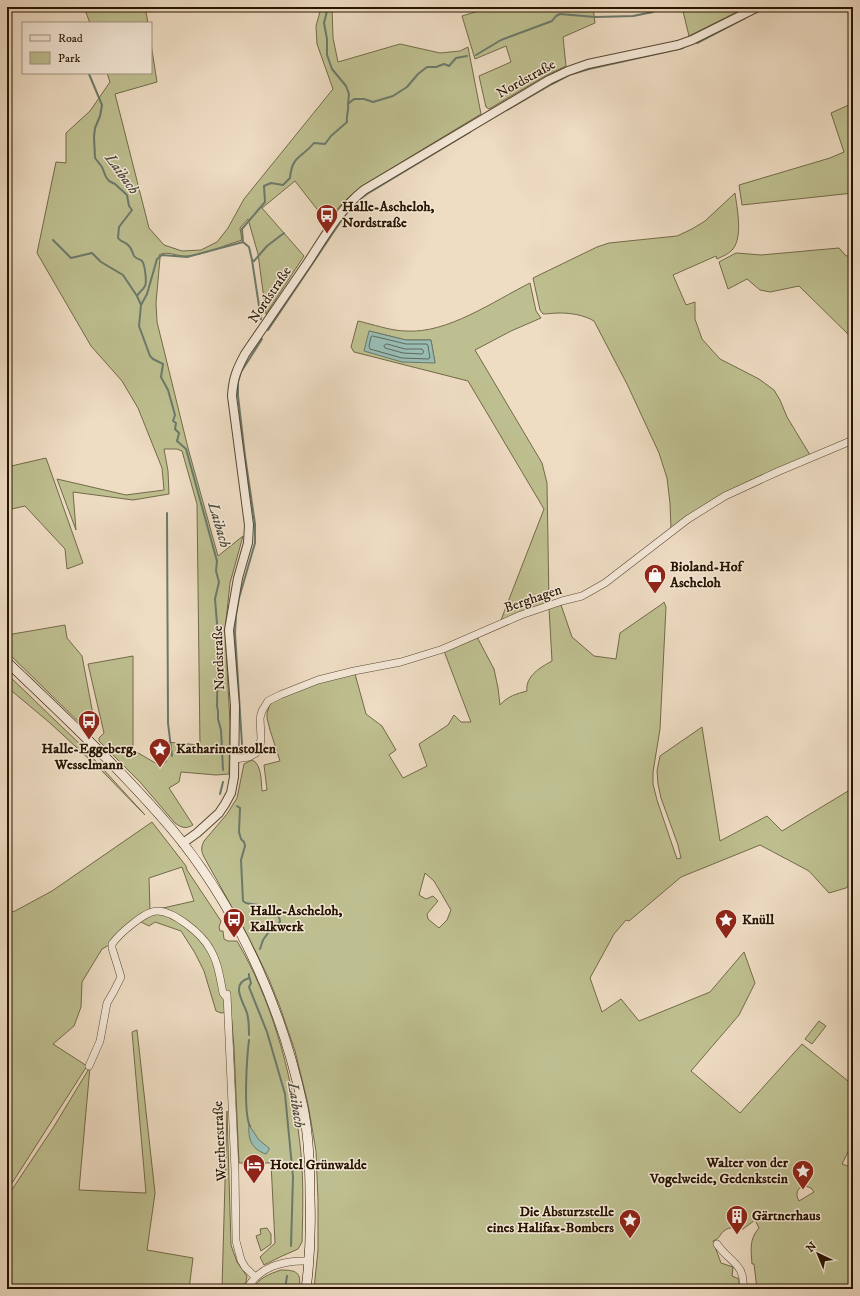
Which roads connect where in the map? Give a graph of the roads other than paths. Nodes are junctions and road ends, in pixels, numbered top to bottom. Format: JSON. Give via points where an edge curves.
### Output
{"nodes":[{"id":1,"x":758,"y":7,"type":"edge"},
{"id":2,"x":853,"y":440,"type":"edge"},
{"id":3,"x":7,"y":662,"type":"edge"},
{"id":4,"x":235,"y":759,"type":"junction"},
{"id":5,"x":183,"y":843,"type":"junction"},
{"id":6,"x":227,"y":988,"type":"dead end"},
{"id":7,"x":227,"y":998,"type":"junction"},
{"id":8,"x":89,"y":1066,"type":"dead end"},
{"id":9,"x":717,"y":1244,"type":"dead end"},
{"id":10,"x":309,"y":1262,"type":"junction"},
{"id":11,"x":256,"y":1277,"type":"junction"},
{"id":12,"x":247,"y":1289,"type":"edge"},
{"id":13,"x":306,"y":1289,"type":"edge"},
{"id":14,"x":743,"y":1289,"type":"edge"}],
"edges":[{"from":1,"to":4,"type":"street","name":"Nordstraße","via":[[678,45],[588,64],[549,80],[364,190],[342,211],[245,354],[233,382],[232,396],[249,525],[248,543],[238,578],[229,630],[235,706]]},
{"from":2,"to":4,"type":"street","name":"Berghagen","via":[[725,496],[688,519],[605,583],[582,596],[521,615],[443,649],[401,662],[318,680],[268,701],[260,718],[260,746],[249,757]]},
{"from":3,"to":5,"type":"main road","via":[[120,772]]},
{"from":4,"to":5,"type":"street","name":"Nordstraße","via":[[231,793],[225,804],[219,813]]},
{"from":5,"to":10,"type":"main road","via":[[214,886],[264,980],[290,1056],[303,1108],[308,1142],[311,1208]]},
{"from":6,"to":7,"type":"street","name":"Wertherstraße"},
{"from":7,"to":8,"type":"street","name":"Wertherstraße","via":[[223,993],[214,955],[205,941],[179,919],[161,912],[149,913],[125,930],[112,944],[120,977],[107,1003],[100,1041]]},
{"from":7,"to":11,"type":"street","name":"Wertherstraße","via":[[236,1240],[241,1260]]},
{"from":9,"to":14,"type":"street","via":[[741,1270],[744,1278]]},
{"from":10,"to":11,"type":"street","via":[[272,1266]]},
{"from":10,"to":13,"type":"main road"},
{"from":11,"to":12,"type":"street"}]}
